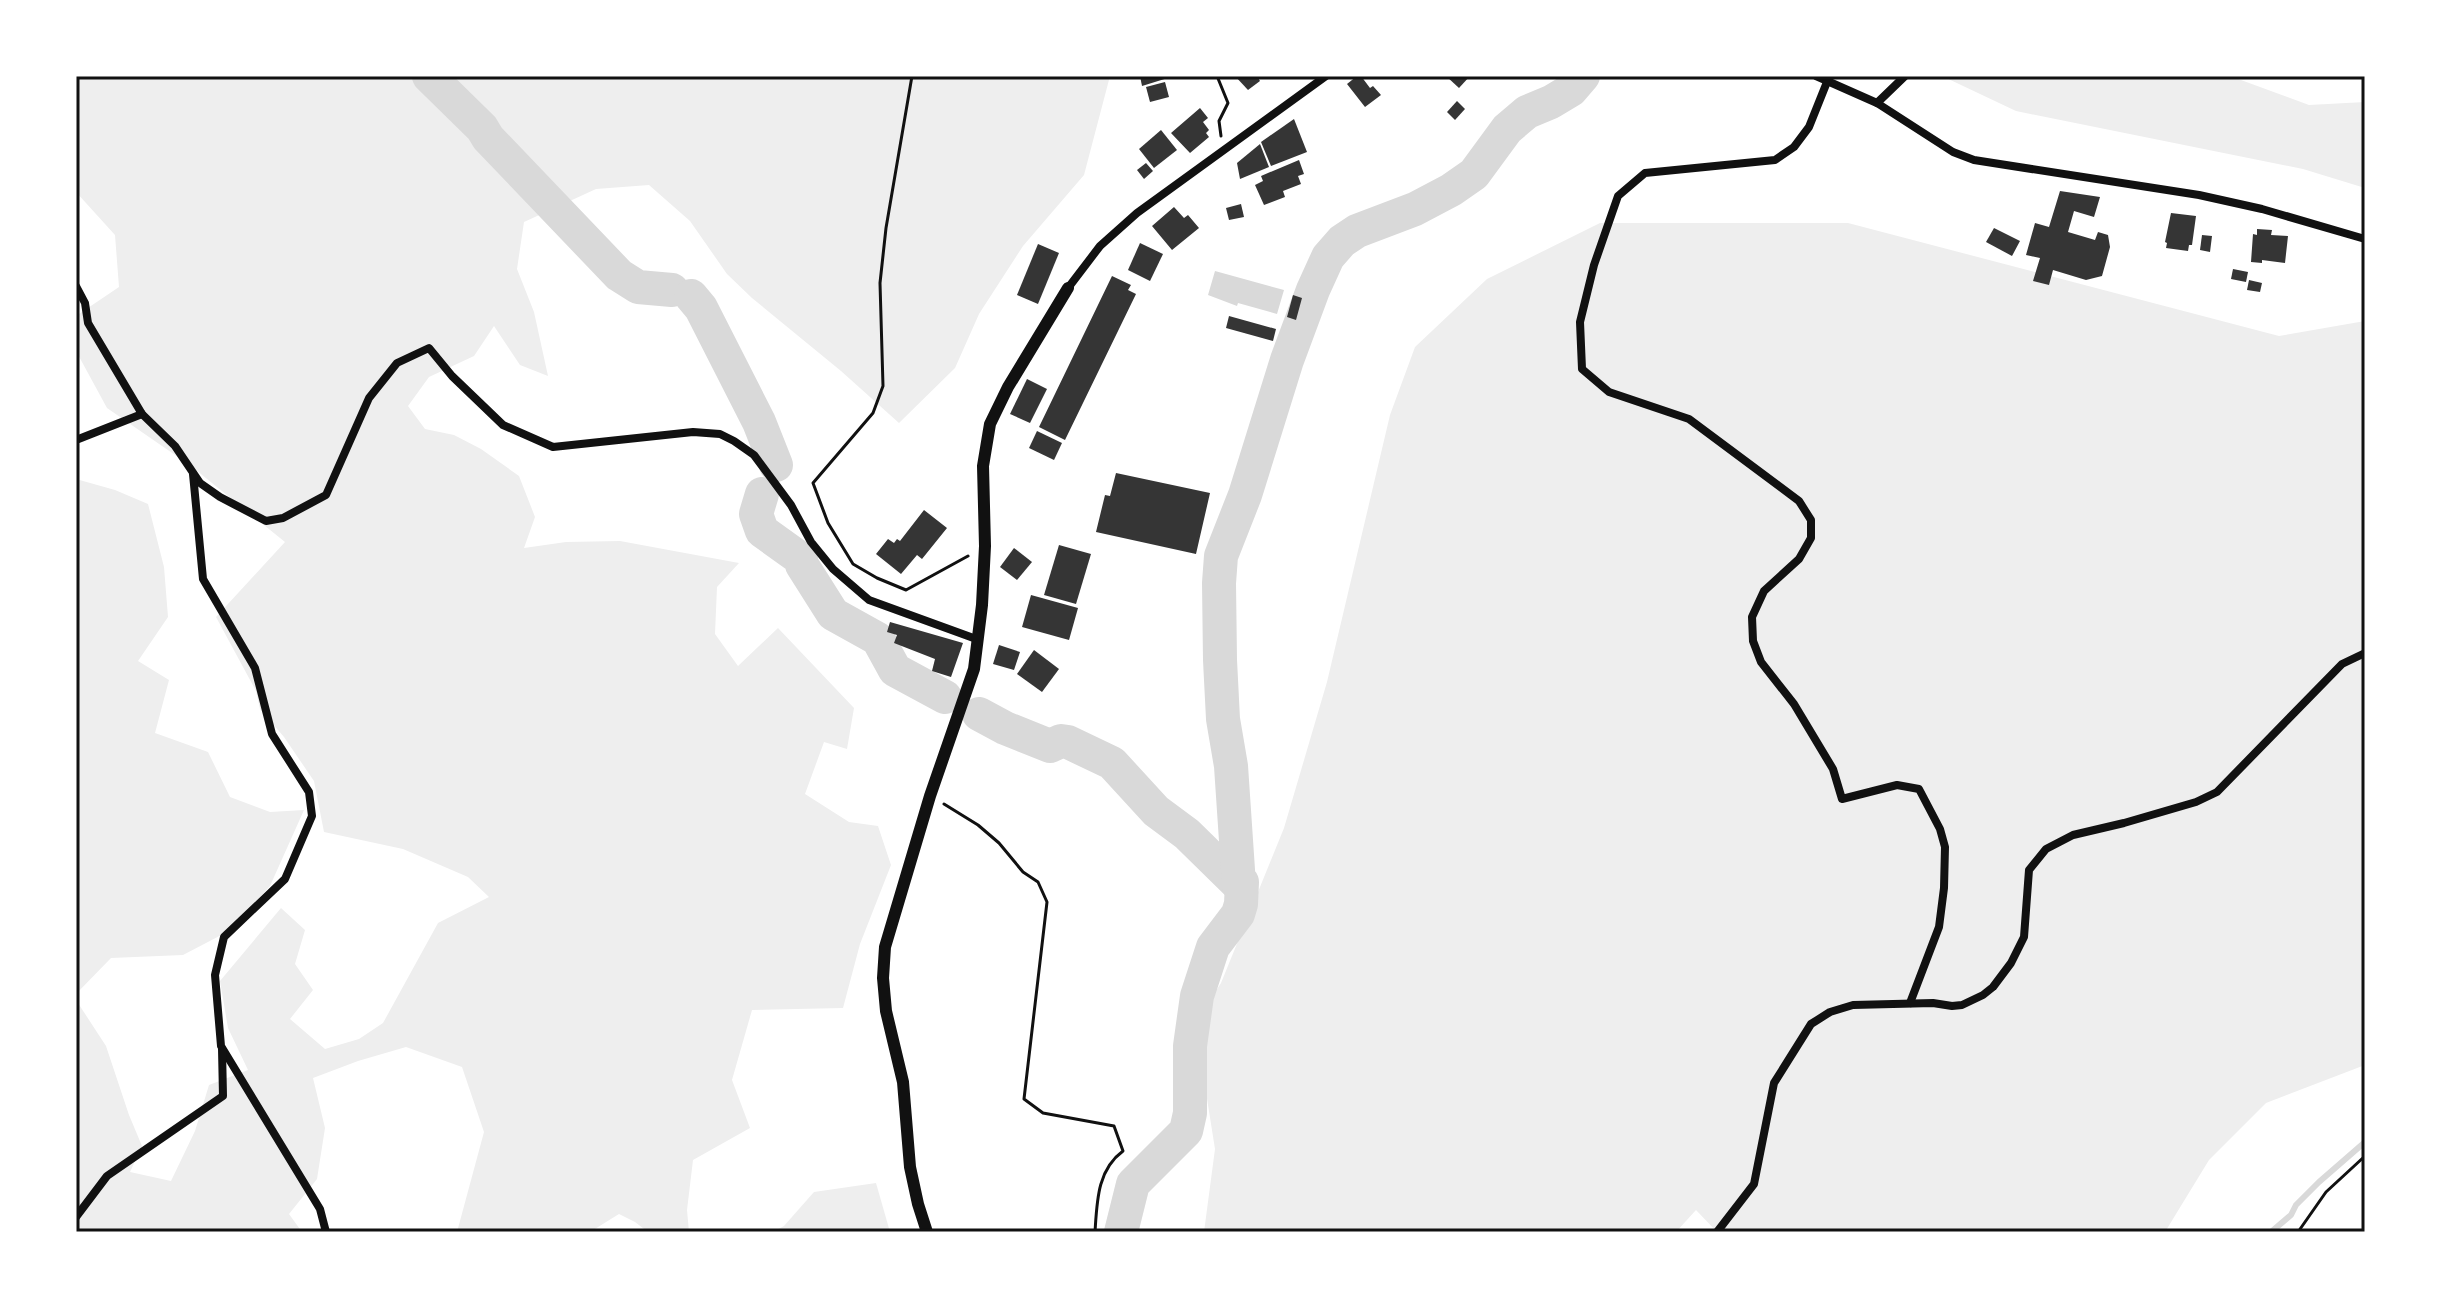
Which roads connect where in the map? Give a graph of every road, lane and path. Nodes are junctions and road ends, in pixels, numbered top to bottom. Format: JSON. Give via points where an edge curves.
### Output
{"nodes":[{"id":1,"x":912,"y":76,"type":"edge"},
{"id":2,"x":1217,"y":76,"type":"edge"},
{"id":3,"x":1326,"y":76,"type":"edge"},
{"id":4,"x":1816,"y":76,"type":"edge"},
{"id":5,"x":1905,"y":76,"type":"edge"},
{"id":6,"x":1827,"y":82,"type":"junction"},
{"id":7,"x":1877,"y":103,"type":"junction"},
{"id":8,"x":1223,"y":149,"type":"junction"},
{"id":9,"x":2365,"y":239,"type":"edge"},
{"id":10,"x":76,"y":286,"type":"edge"},
{"id":11,"x":1068,"y":288,"type":"joint"},
{"id":12,"x":142,"y":414,"type":"junction"},
{"id":13,"x":76,"y":440,"type":"edge"},
{"id":14,"x":193,"y":473,"type":"junction"},
{"id":15,"x":985,"y":546,"type":"junction"},
{"id":16,"x":979,"y":640,"type":"junction"},
{"id":17,"x":2365,"y":653,"type":"edge"},
{"id":18,"x":930,"y":796,"type":"junction"},
{"id":19,"x":1910,"y":1003,"type":"junction"},
{"id":20,"x":221,"y":1046,"type":"junction"},
{"id":21,"x":2365,"y":1156,"type":"edge"},
{"id":22,"x":76,"y":1217,"type":"edge"},
{"id":23,"x":326,"y":1232,"type":"edge"},
{"id":24,"x":927,"y":1232,"type":"edge"},
{"id":25,"x":1095,"y":1232,"type":"edge"},
{"id":26,"x":1717,"y":1232,"type":"edge"},
{"id":27,"x":2298,"y":1232,"type":"edge"}],
"edges":[{"from":1,"to":15,"type":"path","via":[[880,283],[883,386],[873,413],[813,483],[828,523],[853,564],[906,590]]},
{"from":2,"to":8,"type":"path","via":[[1228,103],[1219,121]]},
{"from":3,"to":8,"type":"street"},
{"from":4,"to":6,"type":"street"},
{"from":5,"to":7,"type":"street"},
{"from":6,"to":7,"type":"street"},
{"from":6,"to":19,"type":"street","via":[[1809,127],[1775,160],[1645,173],[1618,196],[1580,322],[1582,369],[1609,392],[1689,419],[1799,501],[1811,520],[1811,538],[1799,559],[1764,591],[1752,617],[1753,641],[1761,662],[1833,769],[1842,799],[1897,785],[1919,789],[1940,829],[1945,847],[1939,927]]},
{"from":7,"to":9,"type":"street","via":[[1974,160],[2199,195]]},
{"from":8,"to":11,"type":"street","via":[[1100,246]]},
{"from":10,"to":12,"type":"street","via":[[88,323]]},
{"from":11,"to":15,"type":"street","via":[[990,424],[983,466]]},
{"from":12,"to":13,"type":"street"},
{"from":12,"to":14,"type":"street","via":[[175,446]]},
{"from":14,"to":16,"type":"street","via":[[200,483],[250,514],[266,521],[283,518],[326,495],[369,398],[397,363],[429,348],[503,425],[553,447],[693,432],[734,441],[754,455],[833,569],[869,600]]},
{"from":14,"to":20,"type":"street","via":[[203,579],[255,668],[272,734],[309,792],[312,816],[285,879],[224,937],[215,975]]},
{"from":15,"to":16,"type":"street"},
{"from":16,"to":18,"type":"street"},
{"from":17,"to":19,"type":"street","via":[[2342,664],[2217,792],[2073,835],[2046,849],[2029,870],[2024,937],[1993,987],[1962,1005]]},
{"from":18,"to":24,"type":"street","via":[[885,947],[883,978],[903,1082],[910,1167]]},
{"from":18,"to":25,"type":"path","via":[[999,843],[1038,882],[1047,902],[1024,1099],[1043,1113],[1114,1126],[1123,1151],[1110,1160],[1098,1190]]},
{"from":19,"to":26,"type":"street","via":[[1853,1005],[1811,1024],[1774,1083],[1754,1184]]},
{"from":20,"to":22,"type":"street","via":[[223,1096],[107,1176]]},
{"from":20,"to":23,"type":"street","via":[[320,1209]]},
{"from":21,"to":27,"type":"path","via":[[2326,1192]]}]}
